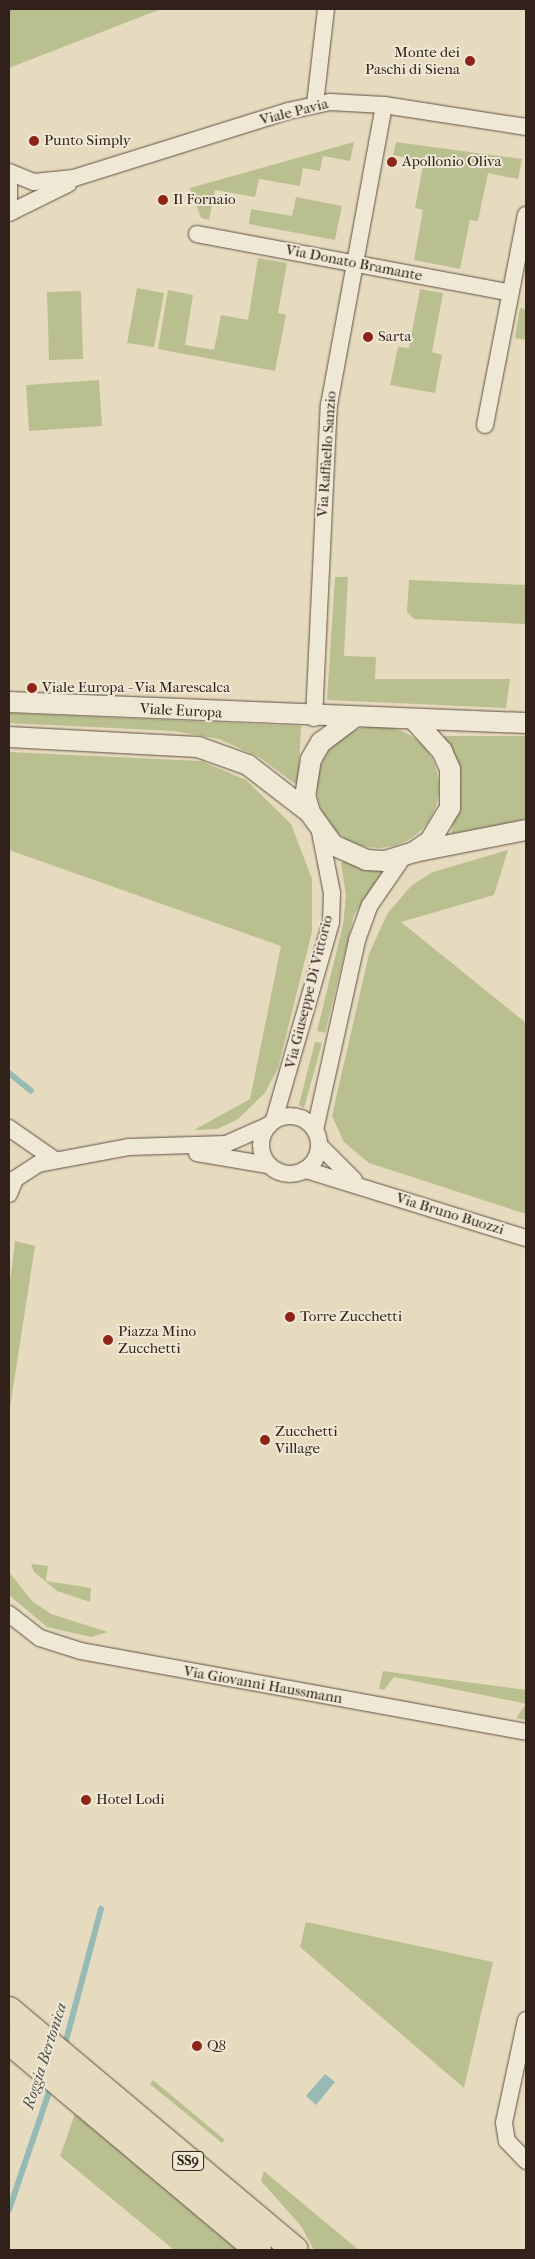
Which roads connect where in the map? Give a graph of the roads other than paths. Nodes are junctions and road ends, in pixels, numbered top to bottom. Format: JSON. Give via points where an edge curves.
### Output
{"nodes":[{"id":1,"x":326,"y":9,"type":"edge"},
{"id":2,"x":315,"y":104,"type":"junction"},
{"id":3,"x":384,"y":105,"type":"junction"},
{"id":4,"x":526,"y":128,"type":"edge"},
{"id":5,"x":98,"y":171,"type":"junction"},
{"id":6,"x":9,"y":172,"type":"edge"},
{"id":7,"x":9,"y":178,"type":"edge"},
{"id":8,"x":9,"y":211,"type":"edge"},
{"id":9,"x":526,"y":215,"type":"edge"},
{"id":10,"x":197,"y":234,"type":"dead end"},
{"id":11,"x":354,"y":263,"type":"junction"},
{"id":12,"x":511,"y":293,"type":"junction"},
{"id":13,"x":486,"y":425,"type":"dead end"},
{"id":14,"x":9,"y":702,"type":"edge"},
{"id":15,"x":314,"y":718,"type":"junction"},
{"id":16,"x":353,"y":719,"type":"junction"},
{"id":17,"x":415,"y":721,"type":"junction"},
{"id":18,"x":526,"y":723,"type":"edge"},
{"id":19,"x":9,"y":737,"type":"edge"},
{"id":20,"x":311,"y":759,"type":"junction"},
{"id":21,"x":310,"y":813,"type":"junction"},
{"id":22,"x":526,"y":830,"type":"edge"},
{"id":23,"x":320,"y":832,"type":"junction"},
{"id":24,"x":408,"y":855,"type":"junction"},
{"id":25,"x":272,"y":1123,"type":"junction"},
{"id":26,"x":9,"y":1128,"type":"edge"},
{"id":27,"x":318,"y":1138,"type":"junction"},
{"id":28,"x":170,"y":1148,"type":"junction"},
{"id":29,"x":55,"y":1160,"type":"junction"},
{"id":30,"x":268,"y":1165,"type":"junction"},
{"id":31,"x":306,"y":1170,"type":"junction"},
{"id":32,"x":374,"y":1191,"type":"junction"},
{"id":33,"x":9,"y":1194,"type":"edge"},
{"id":34,"x":526,"y":1238,"type":"edge"},
{"id":35,"x":9,"y":1614,"type":"edge"},
{"id":36,"x":526,"y":1732,"type":"edge"},
{"id":37,"x":9,"y":2010,"type":"edge"},
{"id":38,"x":526,"y":2020,"type":"edge"},
{"id":39,"x":9,"y":2041,"type":"edge"},
{"id":40,"x":526,"y":2161,"type":"edge"},
{"id":41,"x":258,"y":2250,"type":"edge"},
{"id":42,"x":295,"y":2250,"type":"edge"}],
"edges":[{"from":1,"to":2,"type":"street"},
{"from":2,"to":3,"type":"street","name":"Viale Pavia"},
{"from":2,"to":5,"type":"street","name":"Viale Pavia"},
{"from":3,"to":4,"type":"street","name":"Viale Pavia"},
{"from":3,"to":11,"type":"street","name":"Via Raffaello Sanzio"},
{"from":5,"to":6,"type":"street","name":"Viale Pavia","via":[[34,182]]},
{"from":5,"to":8,"type":"street","name":"Viale Pavia"},
{"from":7,"to":8,"type":"street"},
{"from":9,"to":12,"type":"street"},
{"from":10,"to":11,"type":"street","name":"Via Donato Bramante"},
{"from":11,"to":12,"type":"street","name":"Via Donato Bramante"},
{"from":11,"to":15,"type":"street","name":"Via Raffaello Sanzio","via":[[329,404]]},
{"from":12,"to":13,"type":"street"},
{"from":14,"to":15,"type":"street","name":"Viale Europa"},
{"from":15,"to":16,"type":"street","name":"Viale Europa"},
{"from":15,"to":20,"type":"street"},
{"from":16,"to":17,"type":"street","name":"Viale Europa"},
{"from":16,"to":20,"type":"street","via":[[335,728]]},
{"from":17,"to":18,"type":"street","name":"Viale Europa"},
{"from":17,"to":24,"type":"street","via":[[442,751],[452,788],[442,826]]},
{"from":19,"to":21,"type":"street","via":[[198,748],[248,765]]},
{"from":20,"to":21,"type":"street","via":[[305,795]]},
{"from":21,"to":23,"type":"street"},
{"from":22,"to":24,"type":"street"},
{"from":23,"to":24,"type":"street","via":[[333,845],[366,860]]},
{"from":23,"to":25,"type":"street","name":"Via Giuseppe Di Vittorio","via":[[332,893],[330,922]]},
{"from":24,"to":27,"type":"street","via":[[370,905],[357,940]]},
{"from":25,"to":27,"type":"street","via":[[296,1117]]},
{"from":25,"to":28,"type":"street","via":[[226,1144]]},
{"from":25,"to":30,"type":"street","via":[[261,1145]]},
{"from":26,"to":29,"type":"street"},
{"from":27,"to":31,"type":"street"},
{"from":27,"to":32,"type":"street","name":"Via Bruno Buozzi","via":[[351,1178]]},
{"from":28,"to":29,"type":"street","via":[[129,1147]]},
{"from":28,"to":30,"type":"street"},
{"from":29,"to":33,"type":"street","via":[[26,1170]]},
{"from":30,"to":31,"type":"street","via":[[289,1175]]},
{"from":31,"to":32,"type":"street","name":"Via Bruno Buozzi"},
{"from":32,"to":34,"type":"street","name":"Via Bruno Buozzi"},
{"from":35,"to":36,"type":"street","name":"Via Giovanni Haussmann","via":[[40,1638],[81,1651]]},
{"from":37,"to":42,"type":"highway","number":"SS9"},
{"from":38,"to":40,"type":"street","via":[[504,2132],[512,2150]]},
{"from":39,"to":41,"type":"highway","number":"SS9"}]}
